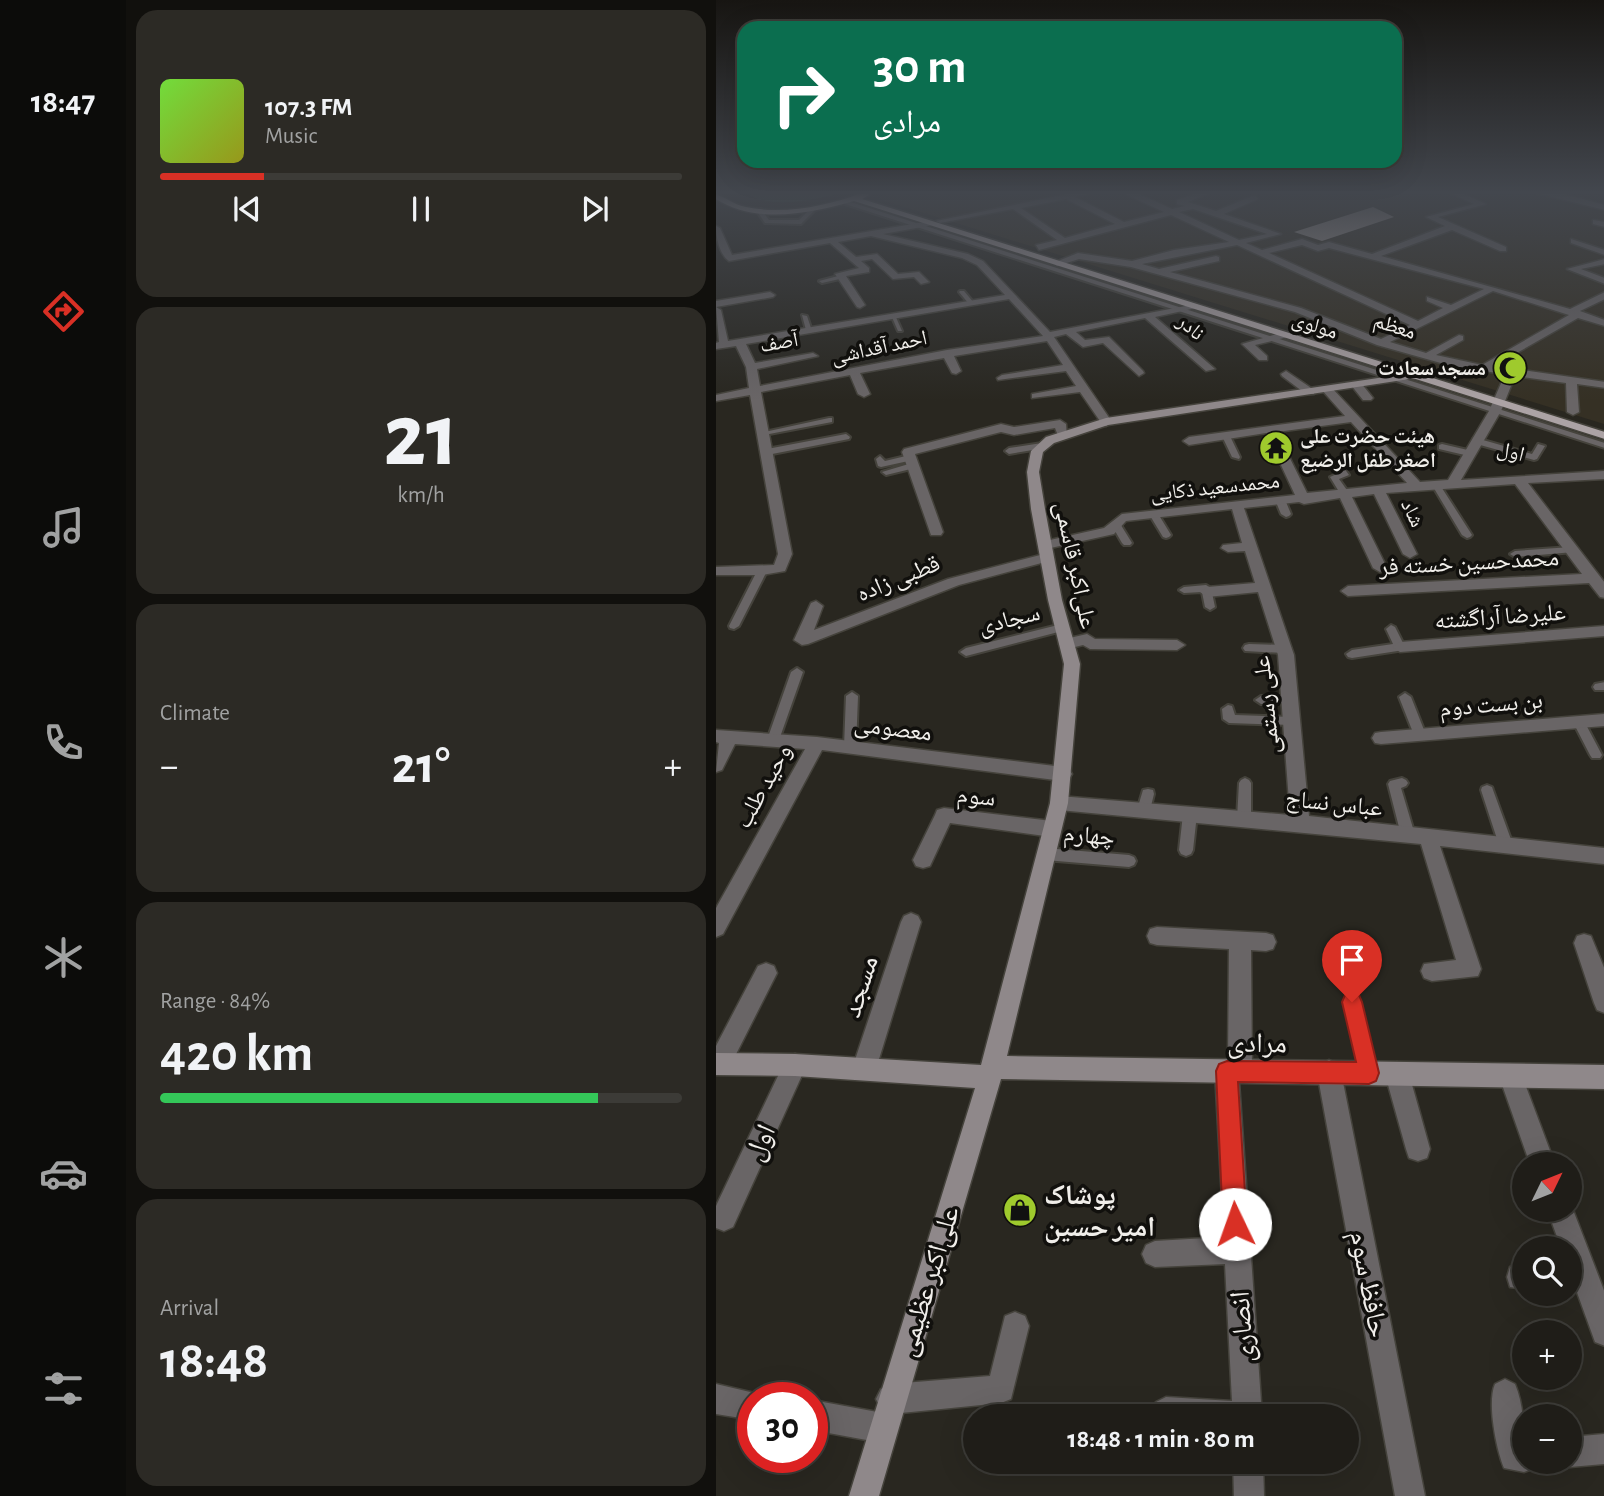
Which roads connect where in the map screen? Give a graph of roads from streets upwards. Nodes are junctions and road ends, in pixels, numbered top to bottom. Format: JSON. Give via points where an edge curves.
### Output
{"nodes":[{"id":1,"x":855,"y":261,"type":"edge"},
{"id":2,"x":879,"y":261,"type":"edge"},
{"id":3,"x":975,"y":261,"type":"edge"},
{"id":4,"x":1050,"y":261,"type":"edge"},
{"id":5,"x":1064,"y":261,"type":"edge"},
{"id":6,"x":1110,"y":261,"type":"edge"},
{"id":7,"x":1144,"y":261,"type":"edge"},
{"id":8,"x":1207,"y":261,"type":"edge"},
{"id":9,"x":1279,"y":261,"type":"edge"},
{"id":10,"x":1386,"y":261,"type":"edge"},
{"id":11,"x":1604,"y":261,"type":"edge"},
{"id":12,"x":1057,"y":263,"type":"junction"},
{"id":13,"x":1132,"y":264,"type":"junction"},
{"id":14,"x":1161,"y":271,"type":"junction"},
{"id":15,"x":1116,"y":272,"type":"dead end"},
{"id":16,"x":1604,"y":281,"type":"edge"},
{"id":17,"x":924,"y":282,"type":"dead end"},
{"id":18,"x":1492,"y":288,"type":"junction"},
{"id":19,"x":770,"y":295,"type":"dead end"},
{"id":20,"x":1604,"y":295,"type":"edge"},
{"id":21,"x":1013,"y":296,"type":"junction"},
{"id":22,"x":1430,"y":299,"type":"dead end"},
{"id":23,"x":716,"y":304,"type":"edge"},
{"id":24,"x":860,"y":305,"type":"dead end"},
{"id":25,"x":1193,"y":306,"type":"junction"},
{"id":26,"x":1450,"y":308,"type":"junction"},
{"id":27,"x":716,"y":310,"type":"edge"},
{"id":28,"x":1575,"y":313,"type":"junction"},
{"id":29,"x":1147,"y":315,"type":"junction"},
{"id":30,"x":1604,"y":323,"type":"edge"},
{"id":31,"x":1418,"y":325,"type":"junction"},
{"id":32,"x":1068,"y":331,"type":"junction"},
{"id":33,"x":1284,"y":335,"type":"junction"},
{"id":34,"x":1049,"y":337,"type":"junction"},
{"id":35,"x":1459,"y":338,"type":"dead end"},
{"id":36,"x":740,"y":342,"type":"junction"},
{"id":37,"x":1381,"y":343,"type":"junction"},
{"id":38,"x":720,"y":345,"type":"edge"},
{"id":39,"x":947,"y":352,"type":"junction"},
{"id":40,"x":813,"y":356,"type":"dead end"},
{"id":41,"x":1428,"y":356,"type":"junction"},
{"id":42,"x":1502,"y":356,"type":"junction"},
{"id":43,"x":1263,"y":358,"type":"dead end"},
{"id":44,"x":750,"y":367,"type":"junction"},
{"id":45,"x":1069,"y":367,"type":"junction"},
{"id":46,"x":1210,"y":369,"type":"dead end"},
{"id":47,"x":1482,"y":369,"type":"junction"},
{"id":48,"x":1536,"y":369,"type":"dead end"},
{"id":49,"x":956,"y":371,"type":"dead end"},
{"id":50,"x":855,"y":373,"type":"junction"},
{"id":51,"x":1139,"y":373,"type":"dead end"},
{"id":52,"x":1510,"y":373,"type":"junction"},
{"id":53,"x":1286,"y":374,"type":"dead end"},
{"id":54,"x":1412,"y":376,"type":"junction"},
{"id":55,"x":1002,"y":378,"type":"dead end"},
{"id":56,"x":1571,"y":381,"type":"junction"},
{"id":57,"x":1357,"y":384,"type":"junction"},
{"id":58,"x":1604,"y":385,"type":"edge"},
{"id":59,"x":1083,"y":388,"type":"junction"},
{"id":60,"x":1327,"y":389,"type":"junction"},
{"id":61,"x":755,"y":390,"type":"junction"},
{"id":62,"x":1310,"y":392,"type":"junction"},
{"id":63,"x":864,"y":394,"type":"dead end"},
{"id":64,"x":1036,"y":396,"type":"dead end"},
{"id":65,"x":716,"y":398,"type":"edge"},
{"id":66,"x":1367,"y":398,"type":"dead end"},
{"id":67,"x":1497,"y":407,"type":"junction"},
{"id":68,"x":1573,"y":412,"type":"dead end"},
{"id":69,"x":1354,"y":418,"type":"junction"},
{"id":70,"x":1106,"y":422,"type":"junction"},
{"id":71,"x":1270,"y":429,"type":"junction"},
{"id":72,"x":1063,"y":435,"type":"junction"},
{"id":73,"x":1604,"y":436,"type":"edge"},
{"id":74,"x":1189,"y":441,"type":"dead end"},
{"id":75,"x":1604,"y":475,"type":"edge"},
{"id":76,"x":1518,"y":479,"type":"junction"},
{"id":77,"x":1452,"y":484,"type":"junction"},
{"id":78,"x":1417,"y":486,"type":"junction"},
{"id":79,"x":1378,"y":489,"type":"junction"},
{"id":80,"x":1344,"y":493,"type":"junction"},
{"id":81,"x":1304,"y":499,"type":"junction"},
{"id":82,"x":1237,"y":505,"type":"junction"},
{"id":83,"x":936,"y":532,"type":"dead end"},
{"id":84,"x":1250,"y":546,"type":"junction"},
{"id":85,"x":1228,"y":548,"type":"dead end"},
{"id":86,"x":1046,"y":551,"type":"junction"},
{"id":87,"x":1410,"y":554,"type":"dead end"},
{"id":88,"x":1380,"y":568,"type":"dead end"},
{"id":89,"x":716,"y":571,"type":"edge"},
{"id":90,"x":1592,"y":578,"type":"junction"},
{"id":91,"x":1264,"y":587,"type":"junction"},
{"id":92,"x":1348,"y":591,"type":"dead end"},
{"id":93,"x":1604,"y":594,"type":"edge"},
{"id":94,"x":1208,"y":599,"type":"road end"},
{"id":95,"x":816,"y":606,"type":"dead end"},
{"id":96,"x":1604,"y":631,"type":"edge"},
{"id":97,"x":1065,"y":636,"type":"junction"},
{"id":98,"x":1177,"y":645,"type":"dead end"},
{"id":99,"x":1400,"y":647,"type":"road end"},
{"id":100,"x":1604,"y":720,"type":"edge"},
{"id":101,"x":723,"y":737,"type":"edge"},
{"id":102,"x":1381,"y":738,"type":"dead end"},
{"id":103,"x":817,"y":743,"type":"junction"},
{"id":104,"x":716,"y":765,"type":"edge"},
{"id":105,"x":1063,"y":774,"type":"junction"},
{"id":106,"x":1059,"y":803,"type":"junction"},
{"id":107,"x":1300,"y":823,"type":"junction"},
{"id":108,"x":1052,"y":829,"type":"junction"},
{"id":109,"x":1418,"y":836,"type":"junction"},
{"id":110,"x":1604,"y":856,"type":"edge"},
{"id":111,"x":923,"y":860,"type":"dead end"},
{"id":112,"x":911,"y":922,"type":"dead end"},
{"id":113,"x":716,"y":928,"type":"edge"},
{"id":114,"x":1157,"y":936,"type":"dead end"},
{"id":115,"x":1240,"y":941,"type":"junction"},
{"id":116,"x":1266,"y":942,"type":"dead end"},
{"id":117,"x":1584,"y":943,"type":"dead end"},
{"id":118,"x":1432,"y":971,"type":"dead end"},
{"id":119,"x":766,"y":973,"type":"dead end"},
{"id":120,"x":1604,"y":1003,"type":"edge"},
{"id":121,"x":717,"y":1064,"type":"edge"},
{"id":122,"x":795,"y":1065,"type":"junction"},
{"id":123,"x":864,"y":1069,"type":"junction"},
{"id":124,"x":1233,"y":1071,"type":"junction"},
{"id":125,"x":991,"y":1072,"type":"junction"},
{"id":126,"x":1329,"y":1072,"type":"junction"},
{"id":127,"x":1397,"y":1074,"type":"junction"},
{"id":128,"x":1511,"y":1076,"type":"junction"},
{"id":129,"x":1604,"y":1077,"type":"edge"},
{"id":130,"x":1418,"y":1149,"type":"dead end"},
{"id":131,"x":1539,"y":1152,"type":"edge"},
{"id":132,"x":724,"y":1218,"type":"dead end"},
{"id":133,"x":1236,"y":1250,"type":"junction"},
{"id":134,"x":1155,"y":1254,"type":"dead end"},
{"id":135,"x":1582,"y":1280,"type":"edge"},
{"id":136,"x":1015,"y":1326,"type":"dead end"},
{"id":137,"x":1604,"y":1332,"type":"edge"},
{"id":138,"x":1505,"y":1394,"type":"dead end"},
{"id":139,"x":716,"y":1399,"type":"edge"},
{"id":140,"x":891,"y":1399,"type":"junction"},
{"id":141,"x":737,"y":1402,"type":"edge"},
{"id":142,"x":1246,"y":1404,"type":"edge"},
{"id":143,"x":828,"y":1418,"type":"edge"},
{"id":144,"x":883,"y":1428,"type":"junction"},
{"id":145,"x":1512,"y":1438,"type":"edge"},
{"id":146,"x":1604,"y":1449,"type":"edge"},
{"id":147,"x":1582,"y":1451,"type":"edge"},
{"id":148,"x":1248,"y":1474,"type":"edge"},
{"id":149,"x":864,"y":1496,"type":"edge"},
{"id":150,"x":1249,"y":1496,"type":"edge"},
{"id":151,"x":1410,"y":1496,"type":"edge"}],
"edges":[{"from":1,"to":24,"type":"street","via":[[866,270],[840,274]]},
{"from":2,"to":17,"type":"street","via":[[896,277],[916,274]]},
{"from":3,"to":21,"type":"street"},
{"from":4,"to":12,"type":"main road","name":"مولوی"},
{"from":5,"to":12,"type":"street","name":"معظم"},
{"from":6,"to":13,"type":"street","name":"معظم"},
{"from":7,"to":13,"type":"street"},
{"from":8,"to":14,"type":"street"},
{"from":9,"to":31,"type":"street"},
{"from":10,"to":18,"type":"street"},
{"from":11,"to":16,"type":"street","via":[[1571,270]]},
{"from":12,"to":25,"type":"main road","name":"مولوی"},
{"from":13,"to":14,"type":"street","name":"معظم"},
{"from":13,"to":15,"type":"street"},
{"from":14,"to":37,"type":"street","name":"معظم","via":[[1298,310]]},
{"from":18,"to":26,"type":"street"},
{"from":18,"to":28,"type":"street"},
{"from":19,"to":23,"type":"street"},
{"from":20,"to":28,"type":"street"},
{"from":21,"to":34,"type":"street"},
{"from":21,"to":36,"type":"street"},
{"from":22,"to":26,"type":"street"},
{"from":25,"to":29,"type":"street","name":"احمد آقداشی"},
{"from":25,"to":33,"type":"main road","name":"مولوی"},
{"from":26,"to":31,"type":"street"},
{"from":27,"to":38,"type":"street"},
{"from":28,"to":30,"type":"street"},
{"from":28,"to":42,"type":"street"},
{"from":29,"to":32,"type":"street","name":"احمد آقداشی"},
{"from":29,"to":46,"type":"street","name":"نادر"},
{"from":31,"to":37,"type":"street"},
{"from":32,"to":34,"type":"street","name":"احمد آقداشی"},
{"from":32,"to":51,"type":"street","via":[[1083,344],[1105,339]]},
{"from":33,"to":43,"type":"street","via":[[1247,344]]},
{"from":33,"to":54,"type":"main road","name":"مولوی"},
{"from":34,"to":39,"type":"street","name":"احمد آقداشی"},
{"from":34,"to":45,"type":"street"},
{"from":35,"to":41,"type":"street"},
{"from":36,"to":38,"type":"street"},
{"from":36,"to":44,"type":"street"},
{"from":37,"to":41,"type":"street","name":"معظم"},
{"from":39,"to":49,"type":"street"},
{"from":39,"to":50,"type":"street","name":"احمد آقداشی","via":[[933,350]]},
{"from":40,"to":44,"type":"street","name":"آصف"},
{"from":41,"to":47,"type":"street","name":"معظم"},
{"from":42,"to":47,"type":"street"},
{"from":42,"to":48,"type":"street"},
{"from":44,"to":61,"type":"street"},
{"from":45,"to":55,"type":"street"},
{"from":45,"to":59,"type":"street"},
{"from":47,"to":52,"type":"street","name":"معظم"},
{"from":50,"to":61,"type":"street","name":"احمد آقداشی"},
{"from":50,"to":63,"type":"street"},
{"from":52,"to":56,"type":"street","name":"معظم"},
{"from":52,"to":67,"type":"street"},
{"from":53,"to":62,"type":"street"},
{"from":54,"to":57,"type":"street"},
{"from":54,"to":67,"type":"main road","name":"مولوی"},
{"from":56,"to":58,"type":"street","name":"معظم"},
{"from":56,"to":68,"type":"street"},
{"from":57,"to":60,"type":"street"},
{"from":57,"to":66,"type":"street"},
{"from":59,"to":64,"type":"street"},
{"from":59,"to":70,"type":"street"},
{"from":60,"to":62,"type":"street"},
{"from":60,"to":69,"type":"street"},
{"from":61,"to":65,"type":"street","name":"احمد آقداشی"},
{"from":61,"to":89,"type":"street","via":[[785,554],[780,568]]},
{"from":62,"to":70,"type":"street"},
{"from":67,"to":73,"type":"main road","name":"مولوی"},
{"from":67,"to":77,"type":"street"},
{"from":69,"to":71,"type":"street"},
{"from":69,"to":78,"type":"street"},
{"from":70,"to":72,"type":"street"},
{"from":71,"to":74,"type":"street"},
{"from":71,"to":81,"type":"street"},
{"from":72,"to":83,"type":"street","via":[[1060,424],[1014,431],[999,424],[910,459]]},
{"from":72,"to":86,"type":"street","name":"علی‌اکبر قاسمی","via":[[1036,451],[1033,472]]},
{"from":75,"to":76,"type":"street","name":"محمدسعید ذکایی"},
{"from":76,"to":77,"type":"street","name":"محمدسعید ذکایی"},
{"from":76,"to":90,"type":"street"},
{"from":77,"to":78,"type":"street","name":"محمدسعید ذکایی"},
{"from":78,"to":79,"type":"street","name":"محمدسعید ذکایی"},
{"from":79,"to":80,"type":"street","name":"محمدسعید ذکایی"},
{"from":79,"to":87,"type":"street","name":"شاد"},
{"from":80,"to":81,"type":"street","name":"محمدسعید ذکایی"},
{"from":80,"to":88,"type":"street"},
{"from":81,"to":82,"type":"street","name":"محمدسعید ذکایی","via":[[1283,508]]},
{"from":82,"to":84,"type":"street","name":"علی رستمی"},
{"from":82,"to":86,"type":"street","name":"محمدسعید ذکایی","via":[[1122,518],[1109,531]]},
{"from":84,"to":85,"type":"street"},
{"from":84,"to":91,"type":"street","name":"علی رستمی"},
{"from":86,"to":95,"type":"street","name":"قطبی زاده","via":[[952,580],[802,644]]},
{"from":86,"to":97,"type":"street","name":"علی‌اکبر قاسمی"},
{"from":90,"to":92,"type":"street","name":"محمدحسین خسته فر"},
{"from":90,"to":93,"type":"street"},
{"from":91,"to":94,"type":"street"},
{"from":91,"to":107,"type":"street","name":"علی رستمی","via":[[1284,649]]},
{"from":96,"to":99,"type":"street","name":"علیرضا آراگشته"},
{"from":97,"to":98,"type":"street","via":[[1088,639],[1090,644]]},
{"from":97,"to":105,"type":"street","name":"علی‌اکبر قاسمی","via":[[1072,664]]},
{"from":100,"to":102,"type":"street","name":"بن بست دوم"},
{"from":101,"to":103,"type":"street","name":"معصومی"},
{"from":101,"to":104,"type":"street"},
{"from":103,"to":105,"type":"street","name":"معصومی"},
{"from":103,"to":113,"type":"street","name":"وحید طلب"},
{"from":105,"to":106,"type":"street","name":"علی‌اکبر قاسمی"},
{"from":106,"to":107,"type":"street","name":"عباس نساج","via":[[1146,802],[1190,814]]},
{"from":106,"to":108,"type":"street","name":"علی‌اکبر قاسمی"},
{"from":107,"to":109,"type":"street","name":"عباس نساج"},
{"from":108,"to":111,"type":"street","name":"سوم","via":[[944,815]]},
{"from":108,"to":125,"type":"street","name":"علی‌اکبر قاسمی"},
{"from":109,"to":110,"type":"street","name":"عباس نساج"},
{"from":109,"to":118,"type":"street","via":[[1470,969]]},
{"from":112,"to":123,"type":"street","name":"مسجد"},
{"from":114,"to":115,"type":"street"},
{"from":115,"to":116,"type":"street"},
{"from":115,"to":124,"type":"street","name":"انصاری"},
{"from":117,"to":120,"type":"street"},
{"from":119,"to":121,"type":"street"},
{"from":121,"to":122,"type":"street","name":"مرادی"},
{"from":122,"to":123,"type":"street","name":"مرادی"},
{"from":122,"to":132,"type":"street","name":"اول"},
{"from":123,"to":125,"type":"street","name":"مرادی"},
{"from":124,"to":125,"type":"street","name":"مرادی"},
{"from":124,"to":126,"type":"street","name":"مرادی"},
{"from":124,"to":133,"type":"street","name":"انصاری"},
{"from":125,"to":140,"type":"street","name":"علی‌اکبر عظیمی"},
{"from":126,"to":127,"type":"street","name":"مرادی"},
{"from":126,"to":151,"type":"street","name":"حافظ سوم"},
{"from":127,"to":128,"type":"street","name":"مرادی"},
{"from":127,"to":130,"type":"street"},
{"from":128,"to":129,"type":"street","name":"مرادی"},
{"from":128,"to":131,"type":"street"},
{"from":133,"to":134,"type":"street"},
{"from":133,"to":142,"type":"street","name":"انصاری"},
{"from":135,"to":137,"type":"street"},
{"from":136,"to":140,"type":"street","via":[[1001,1389]]},
{"from":138,"to":145,"type":"street"},
{"from":139,"to":141,"type":"street"},
{"from":140,"to":144,"type":"street","name":"علی‌اکبر عظیمی"},
{"from":143,"to":144,"type":"street"},
{"from":144,"to":149,"type":"street","name":"علی‌اکبر عظیمی"},
{"from":146,"to":147,"type":"street"},
{"from":148,"to":150,"type":"street"}]}
